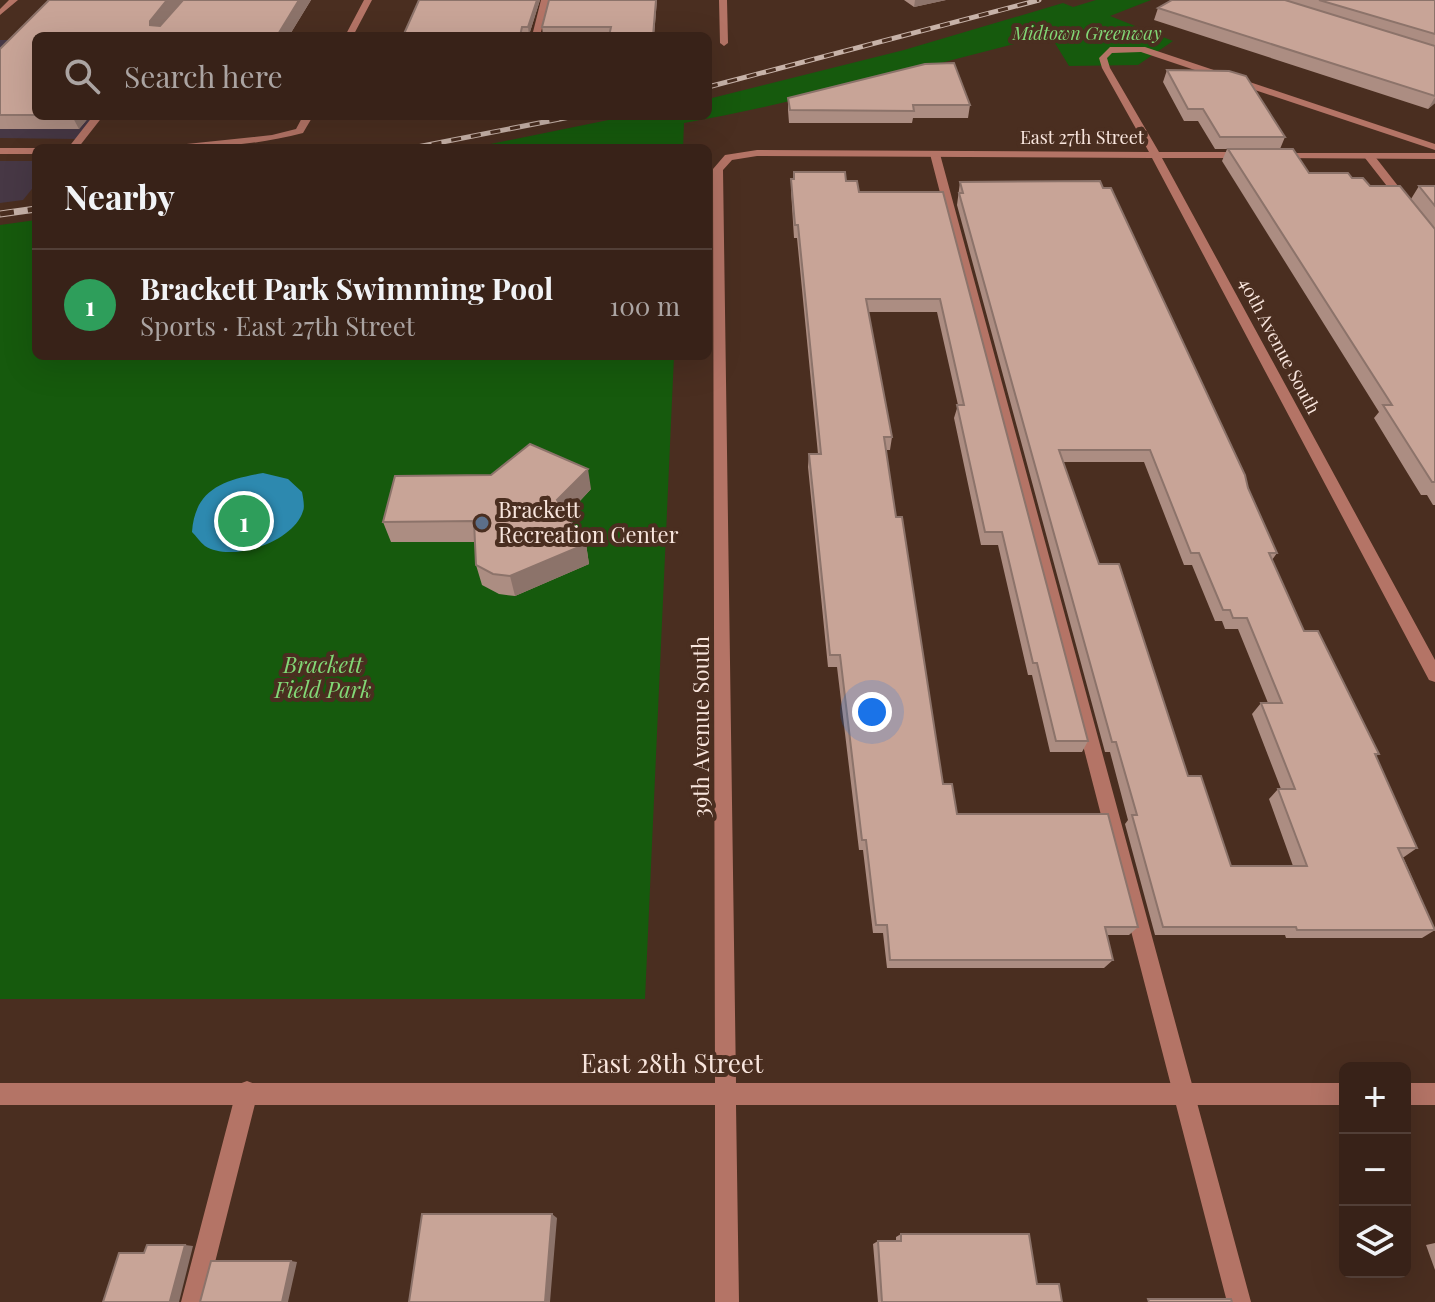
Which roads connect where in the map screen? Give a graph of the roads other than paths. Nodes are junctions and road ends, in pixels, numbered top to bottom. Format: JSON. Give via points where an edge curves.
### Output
{"nodes":[{"id":1,"x":14,"y":0,"type":"edge"},
{"id":2,"x":368,"y":0,"type":"edge"},
{"id":3,"x":545,"y":0,"type":"edge"},
{"id":4,"x":723,"y":0,"type":"edge"},
{"id":5,"x":0,"y":13,"type":"edge"},
{"id":6,"x":351,"y":32,"type":"edge"},
{"id":7,"x":537,"y":32,"type":"edge"},
{"id":8,"x":724,"y":43,"type":"dead end"},
{"id":9,"x":95,"y":120,"type":"edge"},
{"id":10,"x":306,"y":120,"type":"edge"},
{"id":11,"x":76,"y":144,"type":"edge"},
{"id":12,"x":215,"y":144,"type":"edge"},
{"id":13,"x":1435,"y":147,"type":"edge"},
{"id":14,"x":0,"y":151,"type":"edge"},
{"id":15,"x":32,"y":151,"type":"edge"},
{"id":16,"x":935,"y":154,"type":"junction"},
{"id":17,"x":1156,"y":155,"type":"junction"},
{"id":18,"x":1369,"y":156,"type":"junction"},
{"id":19,"x":1435,"y":156,"type":"edge"},
{"id":20,"x":729,"y":157,"type":"joint"},
{"id":21,"x":1417,"y":218,"type":"edge"},
{"id":22,"x":1435,"y":675,"type":"edge"},
{"id":23,"x":247,"y":1092,"type":"junction"},
{"id":24,"x":725,"y":1092,"type":"junction"},
{"id":25,"x":1183,"y":1093,"type":"junction"},
{"id":26,"x":0,"y":1094,"type":"edge"},
{"id":27,"x":1339,"y":1094,"type":"edge"},
{"id":28,"x":1411,"y":1094,"type":"edge"},
{"id":29,"x":1435,"y":1094,"type":"edge"},
{"id":30,"x":193,"y":1302,"type":"edge"},
{"id":31,"x":727,"y":1302,"type":"edge"},
{"id":32,"x":1239,"y":1302,"type":"edge"}],
"edges":[{"from":1,"to":5,"type":"street"},
{"from":2,"to":6,"type":"street"},
{"from":3,"to":7,"type":"street"},
{"from":4,"to":8,"type":"street"},
{"from":9,"to":11,"type":"street"},
{"from":10,"to":12,"type":"street","via":[[300,131]]},
{"from":13,"to":17,"type":"street","name":"40th Avenue South","via":[[1180,60],[1142,49],[1110,50],[1103,58],[1106,68]]},
{"from":14,"to":15,"type":"street"},
{"from":16,"to":17,"type":"street","name":"East 27th Street"},
{"from":16,"to":20,"type":"street","name":"East 27th Street"},
{"from":16,"to":25,"type":"street"},
{"from":17,"to":18,"type":"street","name":"East 27th Street"},
{"from":17,"to":22,"type":"street","name":"40th Avenue South"},
{"from":18,"to":19,"type":"street","name":"East 27th Street"},
{"from":18,"to":21,"type":"street"},
{"from":20,"to":24,"type":"street","name":"39th Avenue South","via":[[718,169]]},
{"from":23,"to":24,"type":"street","name":"East 28th Street"},
{"from":23,"to":26,"type":"street","name":"East 28th Street"},
{"from":23,"to":30,"type":"street"},
{"from":24,"to":25,"type":"street","name":"East 28th Street"},
{"from":24,"to":31,"type":"street","name":"39th Avenue South"},
{"from":25,"to":27,"type":"street","name":"East 28th Street"},
{"from":25,"to":32,"type":"street"},
{"from":28,"to":29,"type":"street"}]}
